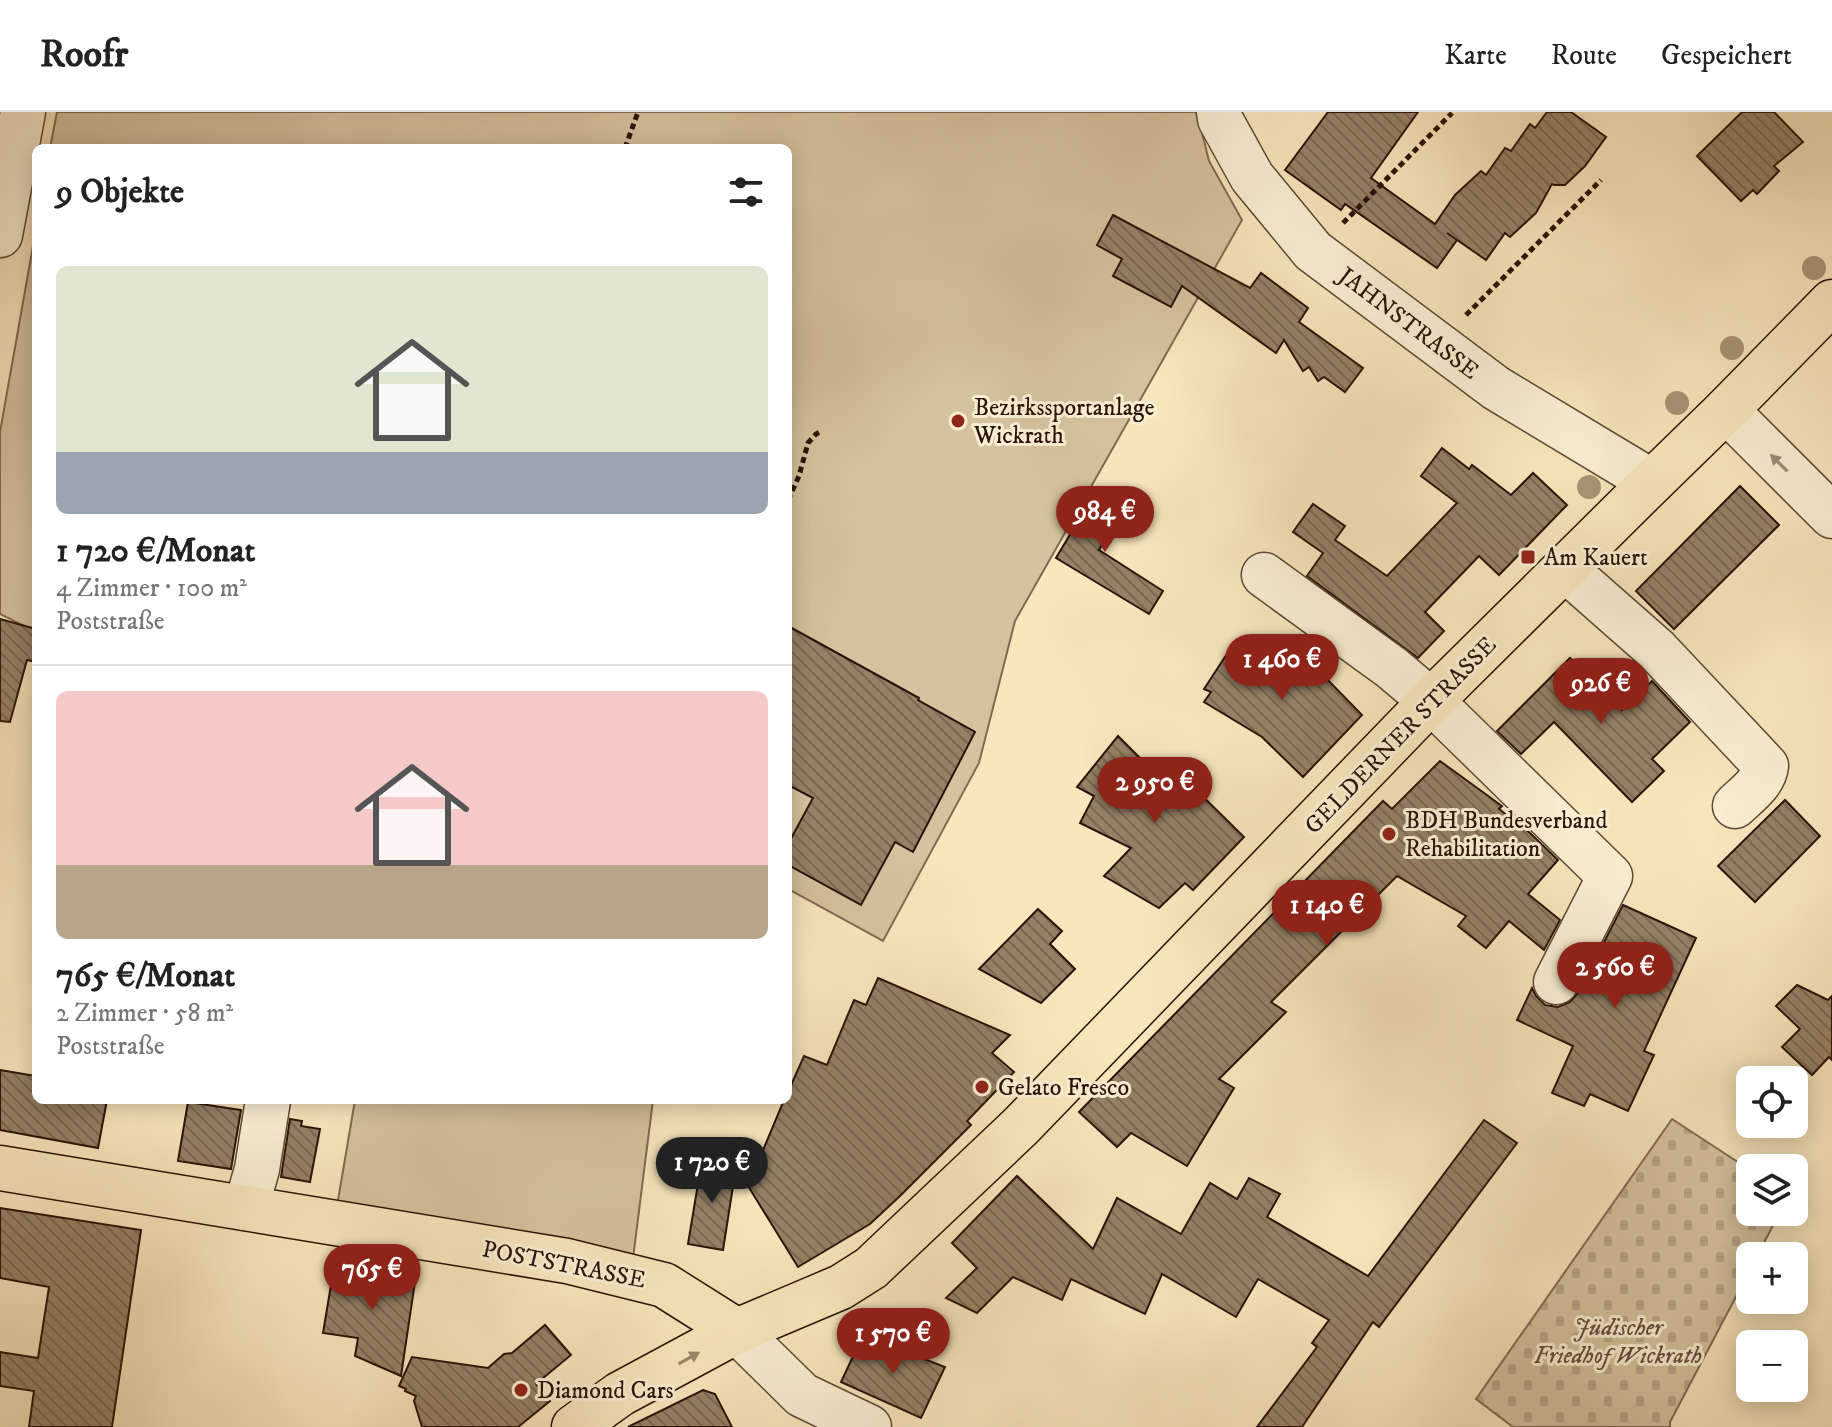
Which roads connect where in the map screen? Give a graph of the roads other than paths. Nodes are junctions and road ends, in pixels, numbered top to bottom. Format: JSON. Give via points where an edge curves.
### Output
{"nodes":[{"id":1,"x":23,"y":112,"type":"edge"},
{"id":2,"x":1219,"y":112,"type":"edge"},
{"id":3,"x":0,"y":235,"type":"edge"},
{"id":4,"x":1832,"y":302,"type":"edge"},
{"id":5,"x":1726,"y":410,"type":"junction"},
{"id":6,"x":1652,"y":482,"type":"junction"},
{"id":7,"x":1832,"y":516,"type":"edge"},
{"id":8,"x":1565,"y":569,"type":"junction"},
{"id":9,"x":1264,"y":575,"type":"dead end"},
{"id":10,"x":1431,"y":701,"type":"junction"},
{"id":11,"x":1735,"y":806,"type":"dead end"},
{"id":12,"x":1556,"y":982,"type":"dead end"},
{"id":13,"x":267,"y":1104,"type":"edge"},
{"id":14,"x":0,"y":1168,"type":"edge"},
{"id":15,"x":246,"y":1208,"type":"junction"},
{"id":16,"x":737,"y":1331,"type":"junction"},
{"id":17,"x":574,"y":1427,"type":"edge"},
{"id":18,"x":869,"y":1427,"type":"edge"}],
"edges":[{"from":1,"to":3,"type":"street"},
{"from":2,"to":6,"type":"street","name":"JAHNSTRASSE","via":[[1252,177],[1313,251],[1496,388]]},
{"from":4,"to":5,"type":"main road","name":"GELDERNER STRASSE"},
{"from":5,"to":6,"type":"main road","name":"GELDERNER STRASSE"},
{"from":7,"to":5,"type":"street","one_way":true},
{"from":6,"to":8,"type":"main road","name":"GELDERNER STRASSE"},
{"from":8,"to":10,"type":"main road","name":"GELDERNER STRASSE"},
{"from":8,"to":11,"type":"street","via":[[1657,650],[1766,766],[1760,781]]},
{"from":9,"to":10,"type":"street"},
{"from":10,"to":12,"type":"street","via":[[1610,876]]},
{"from":10,"to":16,"type":"main road","name":"GELDERNER STRASSE","via":[[1021,1126],[871,1268],[841,1287]]},
{"from":13,"to":15,"type":"street"},
{"from":14,"to":15,"type":"main road","name":"POSTSTRASSE"},
{"from":15,"to":16,"type":"main road","name":"POSTSTRASSE","via":[[567,1261],[664,1285]]},
{"from":17,"to":16,"type":"main road","name":"GELDERNER STRASSE","one_way":true,"via":[[620,1394]]},
{"from":16,"to":18,"type":"street","via":[[802,1395]]}]}
